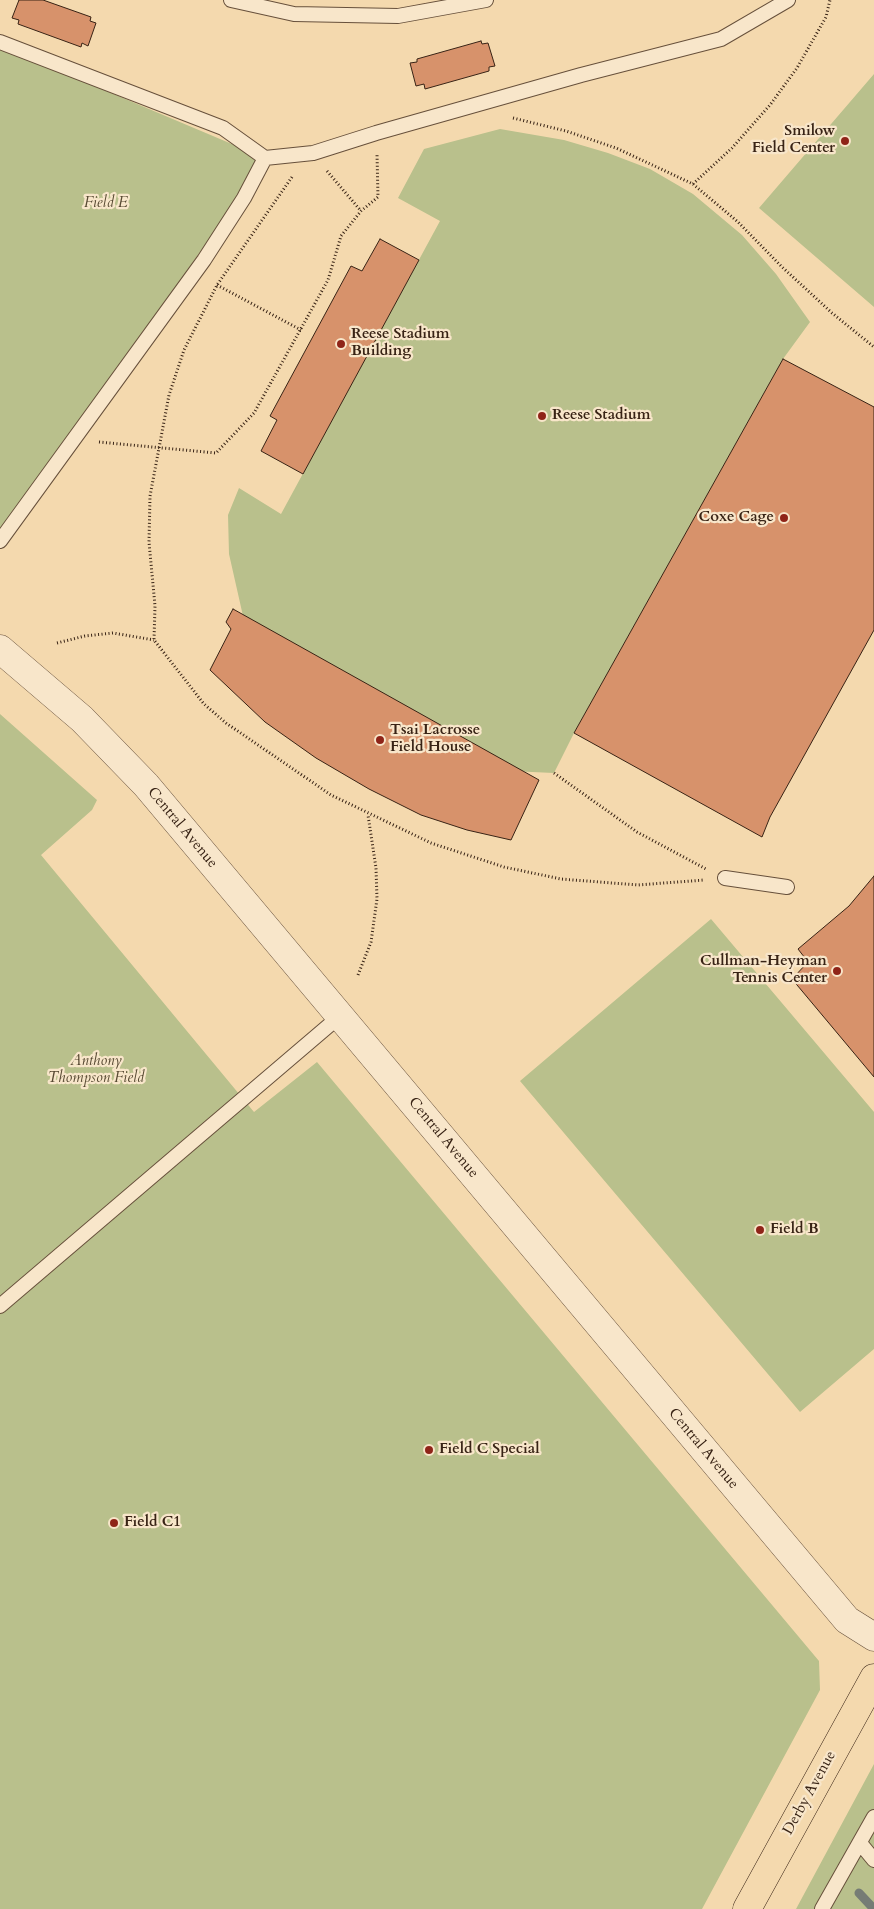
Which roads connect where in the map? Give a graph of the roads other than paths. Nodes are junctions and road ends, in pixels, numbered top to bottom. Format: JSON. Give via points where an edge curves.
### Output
{"nodes":[{"id":1,"x":231,"y":0,"type":"edge"},
{"id":2,"x":486,"y":0,"type":"edge"},
{"id":3,"x":788,"y":0,"type":"edge"},
{"id":4,"x":0,"y":42,"type":"edge"},
{"id":5,"x":265,"y":158,"type":"junction"},
{"id":6,"x":0,"y":541,"type":"edge"},
{"id":7,"x":0,"y":650,"type":"edge"},
{"id":8,"x":725,"y":878,"type":"road end"},
{"id":9,"x":787,"y":887,"type":"dead end"},
{"id":10,"x":340,"y":1016,"type":"junction"},
{"id":11,"x":0,"y":1306,"type":"edge"},
{"id":12,"x":874,"y":1637,"type":"edge"},
{"id":13,"x":874,"y":1678,"type":"edge"},
{"id":14,"x":874,"y":1817,"type":"edge"},
{"id":15,"x":860,"y":1843,"type":"junction"},
{"id":16,"x":874,"y":1860,"type":"edge"},
{"id":17,"x":747,"y":1909,"type":"edge"},
{"id":18,"x":822,"y":1909,"type":"edge"}],
"edges":[{"from":1,"to":2,"type":"lane","via":[[294,14],[398,16]]},
{"from":3,"to":5,"type":"lane","via":[[721,39],[376,133],[313,154]]},
{"from":4,"to":5,"type":"lane","via":[[223,128]]},
{"from":5,"to":6,"type":"lane","via":[[244,198],[204,260]]},
{"from":7,"to":10,"type":"street","name":"Central Avenue","via":[[82,719],[146,785]]},
{"from":8,"to":9,"type":"lane"},
{"from":10,"to":11,"type":"lane"},
{"from":10,"to":12,"type":"street","name":"Central Avenue","via":[[847,1620]]},
{"from":13,"to":17,"type":"highway","name":"Derby Avenue"},
{"from":14,"to":15,"type":"lane"},
{"from":15,"to":16,"type":"lane"},
{"from":15,"to":18,"type":"lane"}]}
